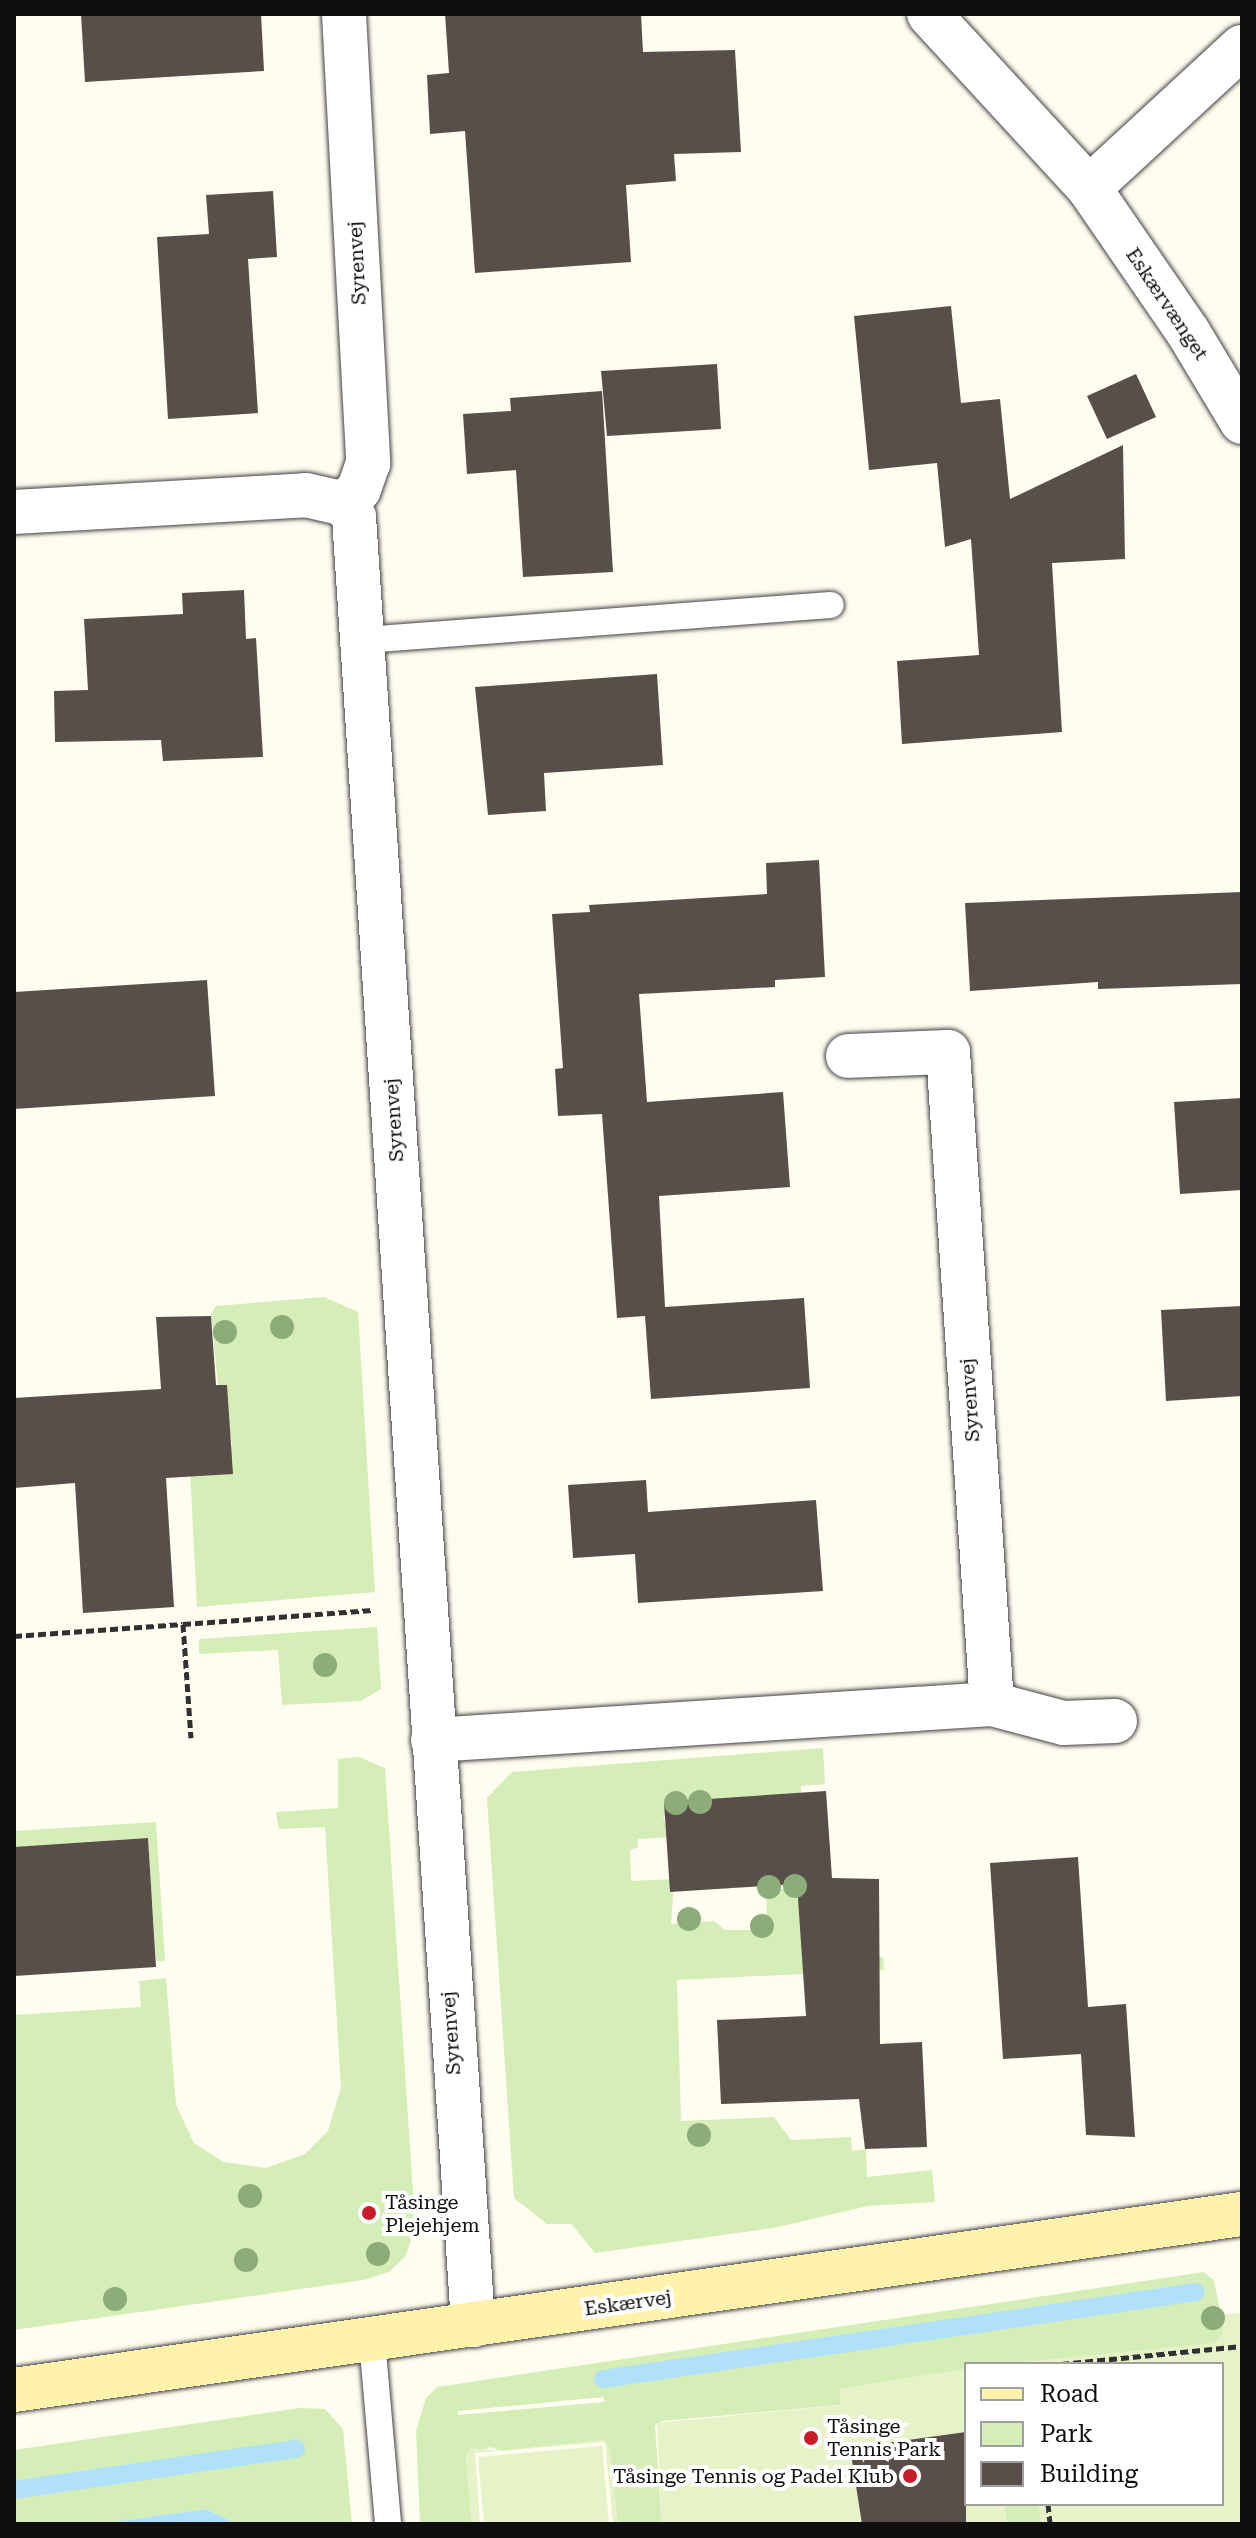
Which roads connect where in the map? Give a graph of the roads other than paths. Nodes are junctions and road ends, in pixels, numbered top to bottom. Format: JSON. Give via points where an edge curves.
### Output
{"nodes":[{"id":1,"x":344,"y":14,"type":"edge"},
{"id":2,"x":929,"y":14,"type":"edge"},
{"id":3,"x":1242,"y":47,"type":"edge"},
{"id":4,"x":1089,"y":188,"type":"junction"},
{"id":5,"x":1242,"y":422,"type":"edge"},
{"id":6,"x":344,"y":504,"type":"junction"},
{"id":7,"x":14,"y":512,"type":"edge"},
{"id":8,"x":831,"y":605,"type":"dead end"},
{"id":9,"x":364,"y":640,"type":"junction"},
{"id":10,"x":848,"y":1056,"type":"dead end"},
{"id":11,"x":992,"y":1704,"type":"junction"},
{"id":12,"x":1115,"y":1721,"type":"dead end"},
{"id":13,"x":433,"y":1740,"type":"junction"},
{"id":14,"x":1242,"y":2214,"type":"edge"},
{"id":15,"x":473,"y":2325,"type":"junction"},
{"id":16,"x":372,"y":2340,"type":"junction"},
{"id":17,"x":14,"y":2390,"type":"edge"},
{"id":18,"x":388,"y":2524,"type":"edge"}],
"edges":[{"from":1,"to":6,"type":"street","name":"Syrenvej","via":[[368,463],[359,489]]},
{"from":2,"to":4,"type":"street","name":"Eskærvænget"},
{"from":3,"to":4,"type":"street"},
{"from":4,"to":5,"type":"street","name":"Eskærvænget","via":[[1188,332]]},
{"from":6,"to":7,"type":"street","via":[[306,495]]},
{"from":6,"to":9,"type":"street","name":"Syrenvej","via":[[358,536]]},
{"from":8,"to":9,"type":"lane"},
{"from":9,"to":13,"type":"street","name":"Syrenvej"},
{"from":10,"to":11,"type":"street","name":"Syrenvej","via":[[948,1052]]},
{"from":11,"to":12,"type":"street","via":[[1064,1723]]},
{"from":11,"to":13,"type":"street"},
{"from":13,"to":15,"type":"street","name":"Syrenvej"},
{"from":14,"to":15,"type":"street","name":"Eskærvej"},
{"from":15,"to":16,"type":"street","name":"Eskærvej"},
{"from":16,"to":17,"type":"street","name":"Eskærvej"},
{"from":16,"to":18,"type":"lane"}]}
